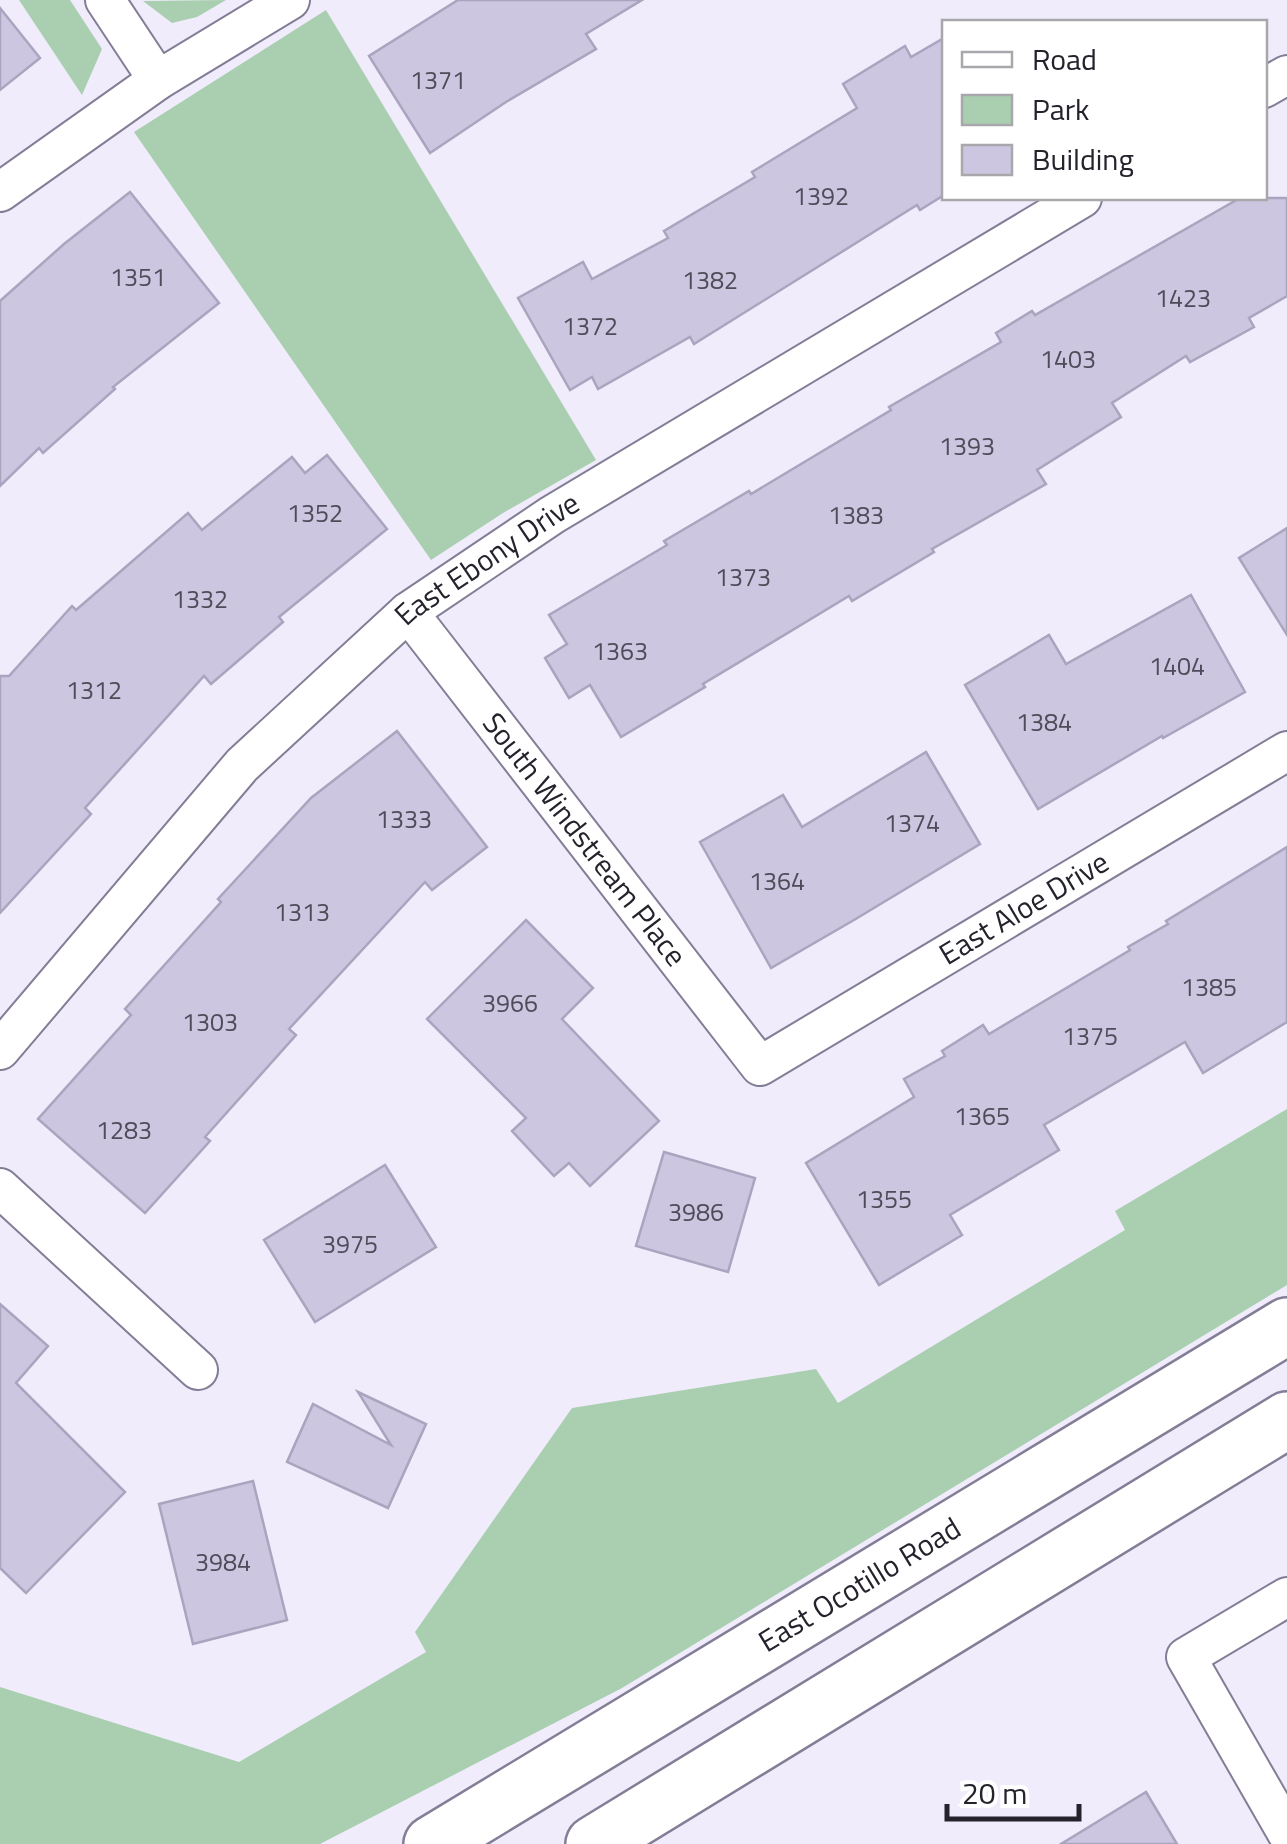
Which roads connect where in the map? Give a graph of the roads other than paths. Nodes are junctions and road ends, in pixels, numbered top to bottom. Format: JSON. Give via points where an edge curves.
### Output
{"nodes":[{"id":1,"x":105,"y":0,"type":"edge"},
{"id":2,"x":290,"y":0,"type":"edge"},
{"id":3,"x":158,"y":80,"type":"junction"},
{"id":4,"x":0,"y":192,"type":"edge"},
{"id":5,"x":1079,"y":200,"type":"edge"},
{"id":6,"x":408,"y":612,"type":"junction"},
{"id":7,"x":1287,"y":751,"type":"edge"},
{"id":8,"x":0,"y":1050,"type":"edge"},
{"id":9,"x":760,"y":1066,"type":"joint"},
{"id":10,"x":0,"y":1188,"type":"edge"},
{"id":11,"x":1287,"y":1326,"type":"edge"},
{"id":12,"x":198,"y":1370,"type":"dead end"},
{"id":13,"x":1287,"y":1420,"type":"edge"},
{"id":14,"x":1287,"y":1597,"type":"edge"},
{"id":15,"x":1287,"y":1833,"type":"edge"},
{"id":16,"x":432,"y":1844,"type":"edge"},
{"id":17,"x":594,"y":1844,"type":"edge"}],
"edges":[{"from":1,"to":3,"type":"street"},
{"from":2,"to":3,"type":"street"},
{"from":3,"to":4,"type":"street"},
{"from":5,"to":6,"type":"street","name":"East Ebony Drive","via":[[552,515]]},
{"from":6,"to":8,"type":"street","name":"East Ebony Drive","via":[[242,764]]},
{"from":6,"to":9,"type":"street","name":"South Windstream Place"},
{"from":7,"to":9,"type":"street","name":"East Aloe Drive"},
{"from":10,"to":12,"type":"street"},
{"from":11,"to":16,"type":"main road","name":"East Ocotillo Road"},
{"from":13,"to":17,"type":"main road"},
{"from":14,"to":15,"type":"street","via":[[1186,1657]]}]}
